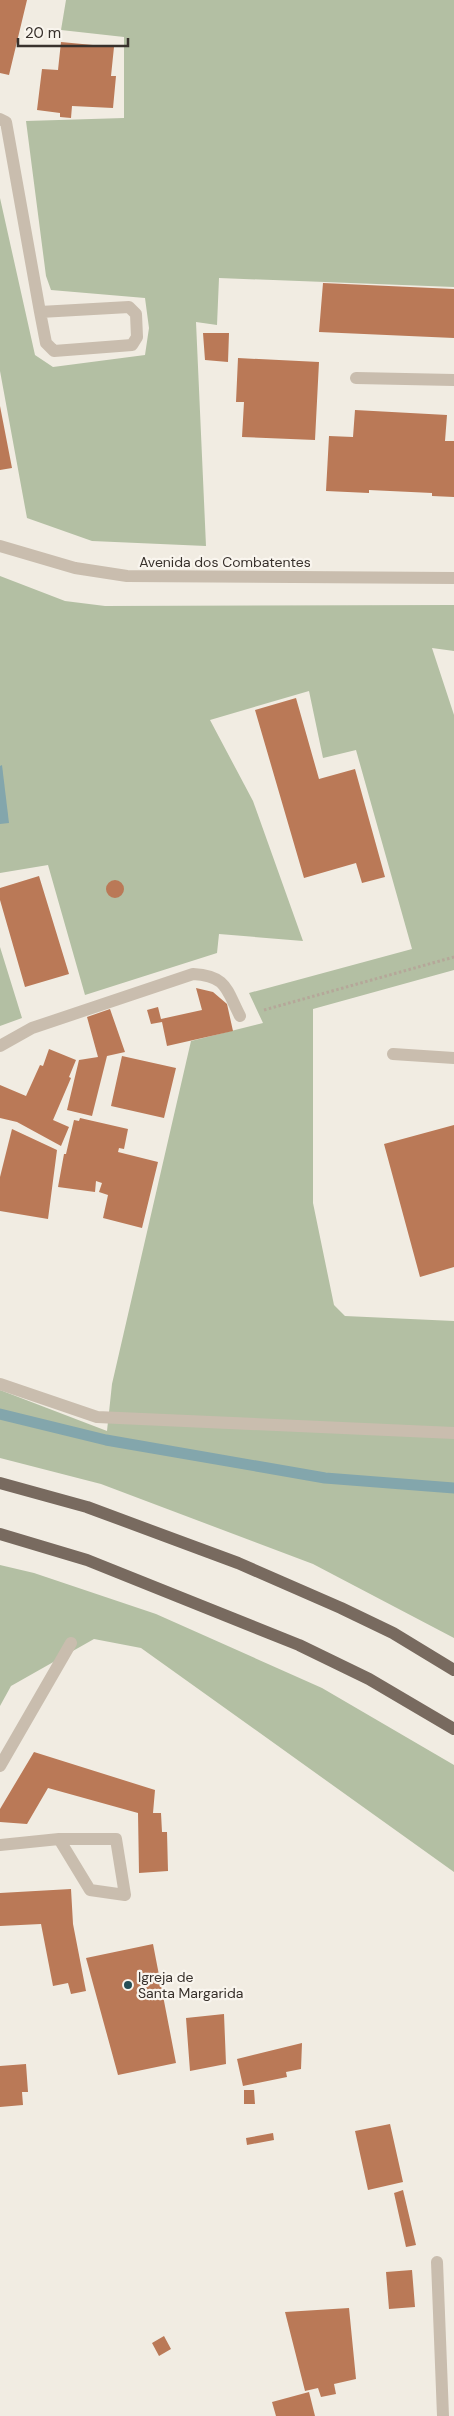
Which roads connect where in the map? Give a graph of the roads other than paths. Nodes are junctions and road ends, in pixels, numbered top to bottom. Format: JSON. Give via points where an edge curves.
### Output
{"nodes":[{"id":1,"x":0,"y":119,"type":"edge"},
{"id":2,"x":40,"y":312,"type":"junction"},
{"id":3,"x":356,"y":378,"type":"dead end"},
{"id":4,"x":454,"y":380,"type":"edge"},
{"id":5,"x":0,"y":546,"type":"edge"},
{"id":6,"x":454,"y":578,"type":"edge"},
{"id":7,"x":240,"y":1016,"type":"road end"},
{"id":8,"x":0,"y":1046,"type":"edge"},
{"id":9,"x":393,"y":1054,"type":"dead end"},
{"id":10,"x":454,"y":1058,"type":"edge"},
{"id":11,"x":0,"y":1384,"type":"edge"},
{"id":12,"x":454,"y":1433,"type":"edge"},
{"id":13,"x":0,"y":1483,"type":"edge"},
{"id":14,"x":0,"y":1534,"type":"edge"},
{"id":15,"x":71,"y":1643,"type":"dead end"},
{"id":16,"x":454,"y":1670,"type":"edge"},
{"id":17,"x":454,"y":1729,"type":"edge"},
{"id":18,"x":0,"y":1766,"type":"edge"},
{"id":19,"x":59,"y":1839,"type":"junction"},
{"id":20,"x":0,"y":1845,"type":"edge"},
{"id":21,"x":437,"y":2262,"type":"dead end"},
{"id":22,"x":444,"y":2416,"type":"edge"}],
"edges":[{"from":1,"to":2,"type":"street","via":[[6,122]]},
{"from":2,"to":2,"type":"street","via":[[46,343],[54,351],[132,345],[137,337],[136,314],[129,307]]},
{"from":3,"to":4,"type":"street"},
{"from":5,"to":6,"type":"street","name":"Avenida dos Combatentes","via":[[75,568],[127,576]]},
{"from":7,"to":8,"type":"street","via":[[222,981],[211,975],[193,974],[32,1028]]},
{"from":9,"to":10,"type":"street"},
{"from":11,"to":12,"type":"street","via":[[97,1417]]},
{"from":13,"to":16,"type":"main road","via":[[86,1507],[238,1563],[350,1612]]},
{"from":14,"to":17,"type":"main road","via":[[87,1560],[299,1645],[369,1680]]},
{"from":15,"to":18,"type":"street"},
{"from":19,"to":19,"type":"street","via":[[116,1839],[125,1895],[90,1890]]},
{"from":19,"to":20,"type":"street"},
{"from":21,"to":22,"type":"street"}]}
